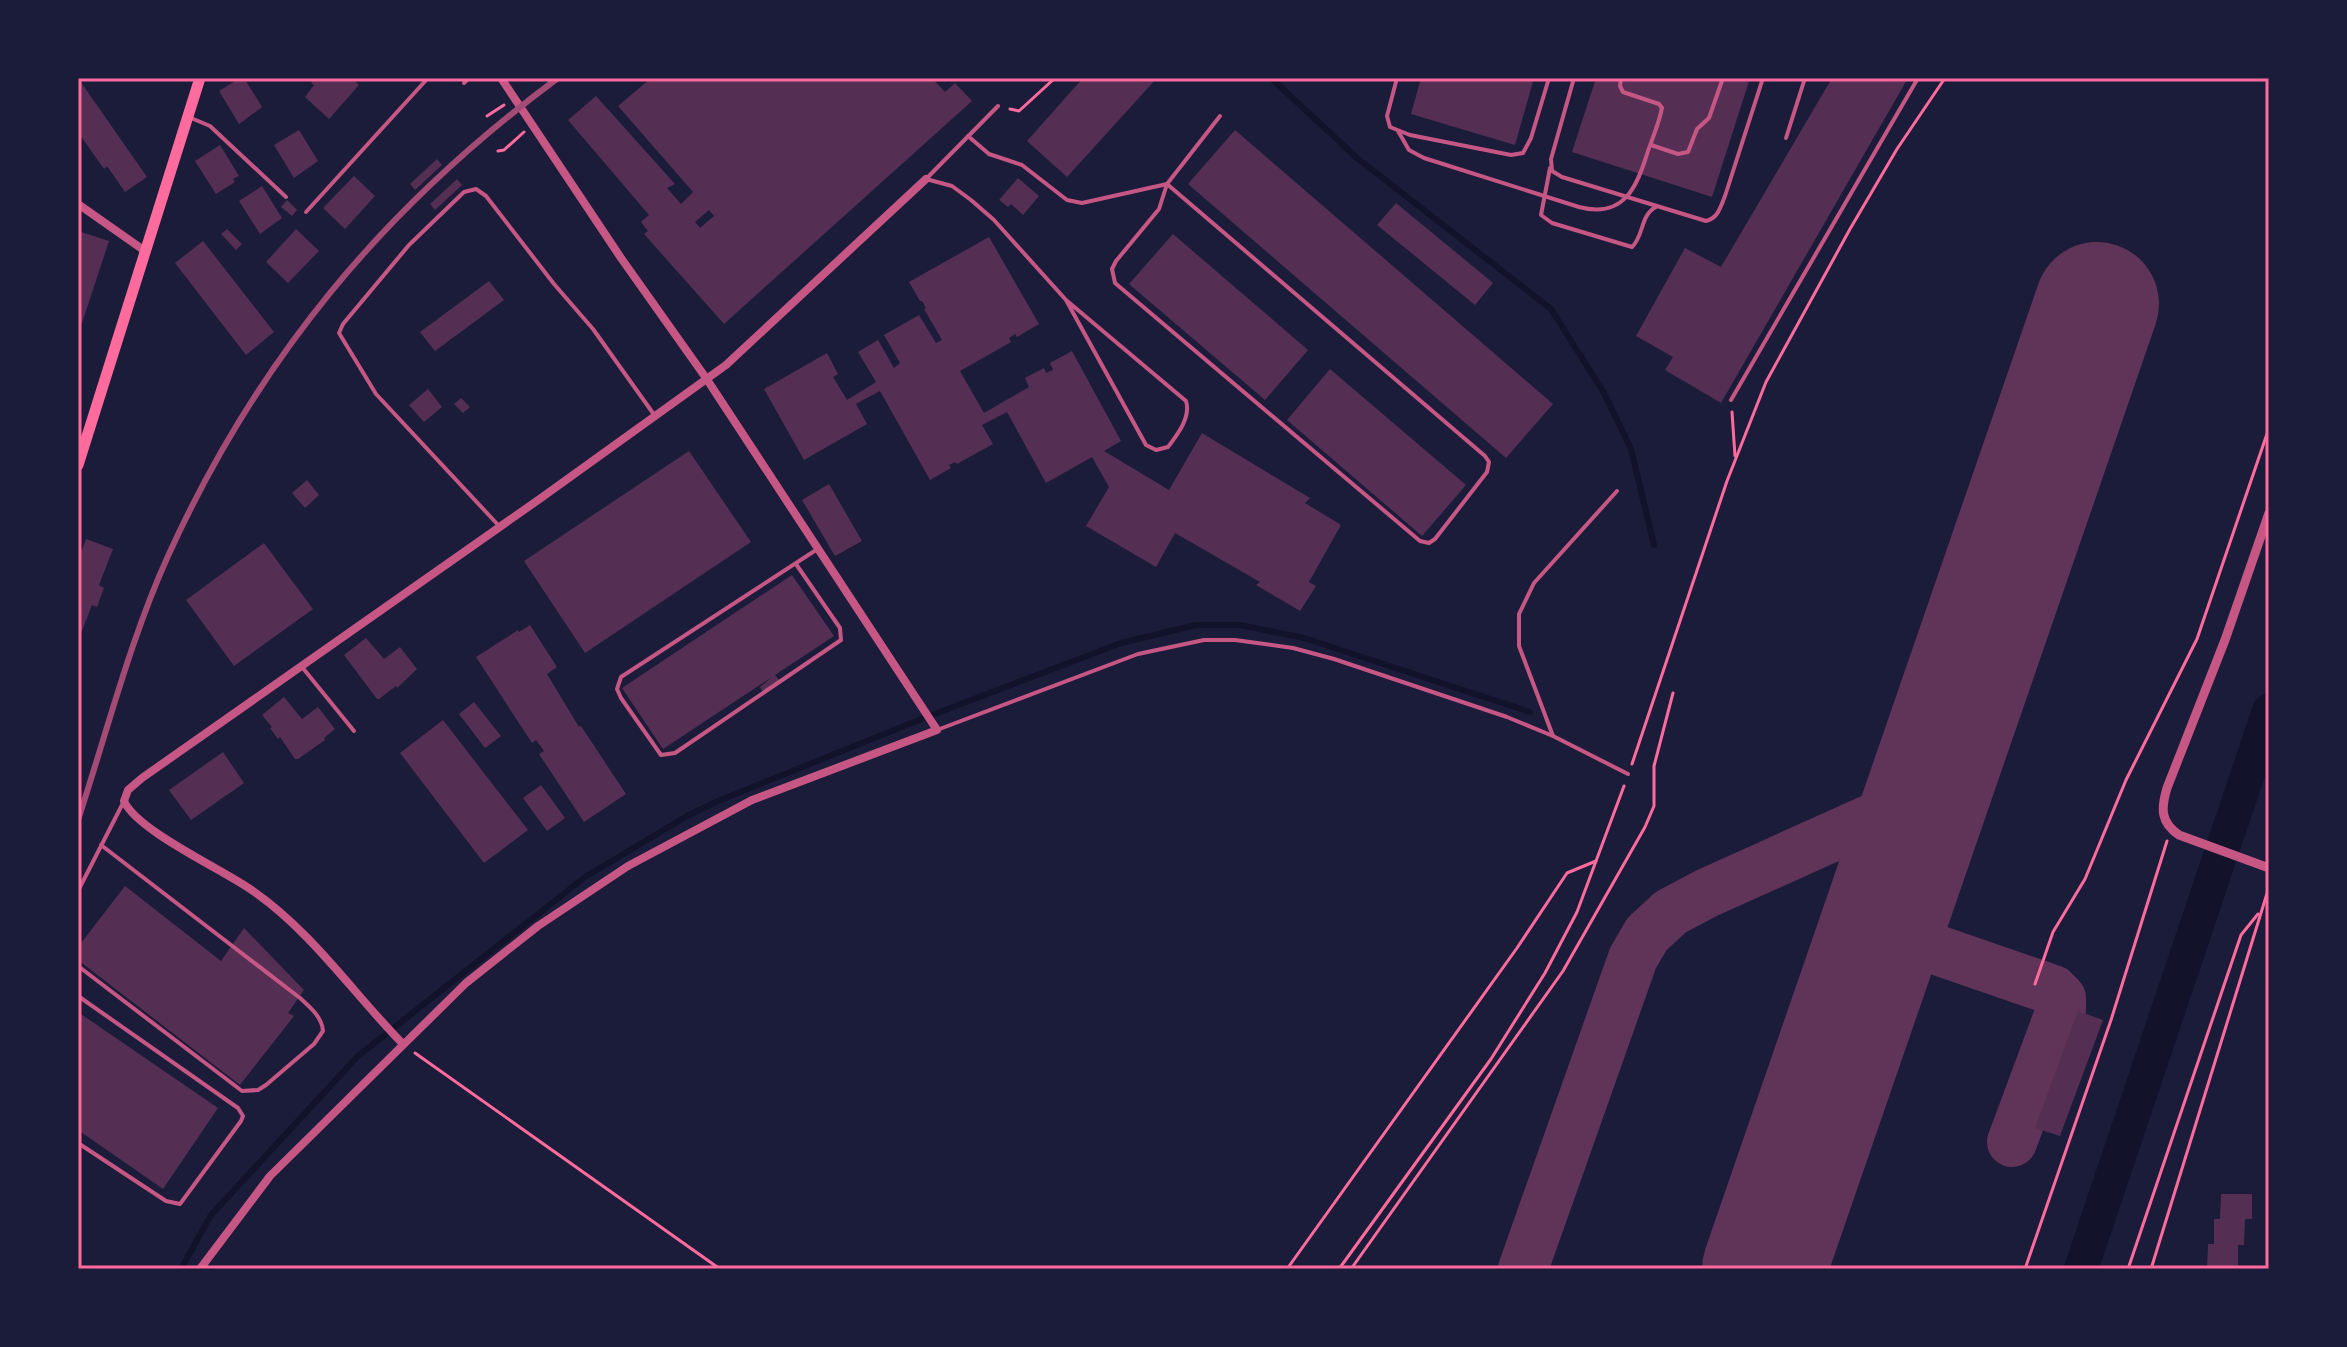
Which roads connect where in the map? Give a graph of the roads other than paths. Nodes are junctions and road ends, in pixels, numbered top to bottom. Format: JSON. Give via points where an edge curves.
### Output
{"nodes":[{"id":1,"x":200,"y":78,"type":"edge"},
{"id":2,"x":428,"y":78,"type":"edge"},
{"id":3,"x":469,"y":78,"type":"edge"},
{"id":4,"x":501,"y":78,"type":"edge"},
{"id":5,"x":1397,"y":78,"type":"edge"},
{"id":6,"x":1549,"y":78,"type":"edge"},
{"id":7,"x":1574,"y":78,"type":"edge"},
{"id":8,"x":1621,"y":78,"type":"edge"},
{"id":9,"x":1723,"y":78,"type":"edge"},
{"id":10,"x":1763,"y":78,"type":"edge"},
{"id":11,"x":1805,"y":78,"type":"edge"},
{"id":12,"x":1918,"y":78,"type":"edge"},
{"id":13,"x":464,"y":83,"type":"dead end"},
{"id":14,"x":998,"y":106,"type":"road end"},
{"id":15,"x":1220,"y":116,"type":"dead end"},
{"id":16,"x":188,"y":117,"type":"junction"},
{"id":17,"x":1398,"y":131,"type":"junction"},
{"id":18,"x":968,"y":136,"type":"junction"},
{"id":19,"x":1786,"y":138,"type":"dead end"},
{"id":20,"x":1651,"y":145,"type":"junction"},
{"id":21,"x":1550,"y":166,"type":"junction"},
{"id":22,"x":926,"y":179,"type":"junction"},
{"id":23,"x":1167,"y":184,"type":"junction"},
{"id":24,"x":286,"y":197,"type":"dead end"},
{"id":25,"x":78,"y":204,"type":"edge"},
{"id":26,"x":1656,"y":207,"type":"junction"},
{"id":27,"x":306,"y":212,"type":"dead end"},
{"id":28,"x":145,"y":251,"type":"junction"},
{"id":29,"x":1066,"y":300,"type":"junction"},
{"id":30,"x":706,"y":378,"type":"junction"},
{"id":31,"x":1731,"y":400,"type":"road end"},
{"id":32,"x":655,"y":416,"type":"junction"},
{"id":33,"x":78,"y":465,"type":"edge"},
{"id":34,"x":1617,"y":491,"type":"dead end"},
{"id":35,"x":2269,"y":513,"type":"edge"},
{"id":36,"x":500,"y":527,"type":"junction"},
{"id":37,"x":818,"y":549,"type":"junction"},
{"id":38,"x":796,"y":564,"type":"junction"},
{"id":39,"x":301,"y":665,"type":"junction"},
{"id":40,"x":937,"y":730,"type":"junction"},
{"id":41,"x":354,"y":731,"type":"dead end"},
{"id":42,"x":1553,"y":736,"type":"junction"},
{"id":43,"x":1628,"y":774,"type":"road end"},
{"id":44,"x":124,"y":801,"type":"junction"},
{"id":45,"x":101,"y":845,"type":"junction"},
{"id":46,"x":2269,"y":868,"type":"edge"},
{"id":47,"x":78,"y":891,"type":"edge"},
{"id":48,"x":78,"y":966,"type":"edge"},
{"id":49,"x":78,"y":996,"type":"edge"},
{"id":50,"x":402,"y":1043,"type":"junction"},
{"id":51,"x":78,"y":1143,"type":"edge"},
{"id":52,"x":200,"y":1269,"type":"edge"}],
"edges":[{"from":1,"to":16,"type":"main road"},
{"from":2,"to":27,"type":"lane"},
{"from":3,"to":13,"type":"lane"},
{"from":4,"to":30,"type":"street"},
{"from":5,"to":17,"type":"lane","via":[[1387,116],[1390,127]]},
{"from":6,"to":17,"type":"lane","via":[[1523,153]]},
{"from":7,"to":21,"type":"lane"},
{"from":8,"to":20,"type":"lane","via":[[1623,92],[1659,104]]},
{"from":9,"to":20,"type":"lane","via":[[1709,118],[1697,129],[1688,152]]},
{"from":10,"to":26,"type":"lane","via":[[1713,219],[1697,220]]},
{"from":11,"to":19,"type":"lane"},
{"from":12,"to":31,"type":"lane"},
{"from":14,"to":18,"type":"lane"},
{"from":15,"to":23,"type":"lane"},
{"from":16,"to":24,"type":"lane","via":[[210,126]]},
{"from":16,"to":28,"type":"main road"},
{"from":17,"to":20,"type":"lane","via":[[1416,154],[1593,210],[1619,204],[1638,183]]},
{"from":18,"to":22,"type":"lane"},
{"from":18,"to":23,"type":"lane","via":[[980,149],[1022,165],[1075,202]]},
{"from":21,"to":26,"type":"lane","via":[[1562,177]]},
{"from":21,"to":26,"type":"lane","via":[[1541,215],[1552,223],[1632,247],[1648,212]]},
{"from":22,"to":29,"type":"lane","via":[[952,186],[971,200]]},
{"from":22,"to":30,"type":"street"},
{"from":23,"to":23,"type":"lane","via":[[1485,456],[1487,472],[1435,539],[1420,541],[1115,283],[1116,261],[1159,209]]},
{"from":25,"to":28,"type":"street"},
{"from":28,"to":33,"type":"main road"},
{"from":29,"to":29,"type":"lane","via":[[1186,401],[1187,415],[1168,447],[1156,450],[1146,445]]},
{"from":30,"to":32,"type":"street"},
{"from":30,"to":37,"type":"street"},
{"from":32,"to":36,"type":"street"},
{"from":32,"to":36,"type":"lane","via":[[486,196],[470,189],[409,245],[340,330],[376,394]]},
{"from":34,"to":42,"type":"lane","via":[[1522,602],[1519,646]]},
{"from":35,"to":46,"type":"street","via":[[2167,788],[2163,816],[2170,829],[2188,839]]},
{"from":36,"to":39,"type":"street"},
{"from":37,"to":38,"type":"lane"},
{"from":37,"to":40,"type":"street"},
{"from":38,"to":38,"type":"lane","via":[[621,677],[621,698],[661,755],[675,753],[841,640],[840,628]]},
{"from":39,"to":41,"type":"lane"},
{"from":39,"to":44,"type":"street","via":[[142,778]]},
{"from":40,"to":42,"type":"lane","via":[[1138,654],[1204,640],[1235,640],[1334,659]]},
{"from":40,"to":50,"type":"street","via":[[752,800],[628,866],[526,935]]},
{"from":42,"to":43,"type":"lane"},
{"from":44,"to":45,"type":"lane"},
{"from":44,"to":50,"type":"street","via":[[150,827],[274,907]]},
{"from":45,"to":47,"type":"lane"},
{"from":45,"to":48,"type":"lane","via":[[300,998],[323,1031],[266,1085],[242,1091]]},
{"from":49,"to":51,"type":"lane","via":[[243,1116],[180,1204],[166,1201]]},
{"from":50,"to":52,"type":"street","via":[[270,1176]]}]}
